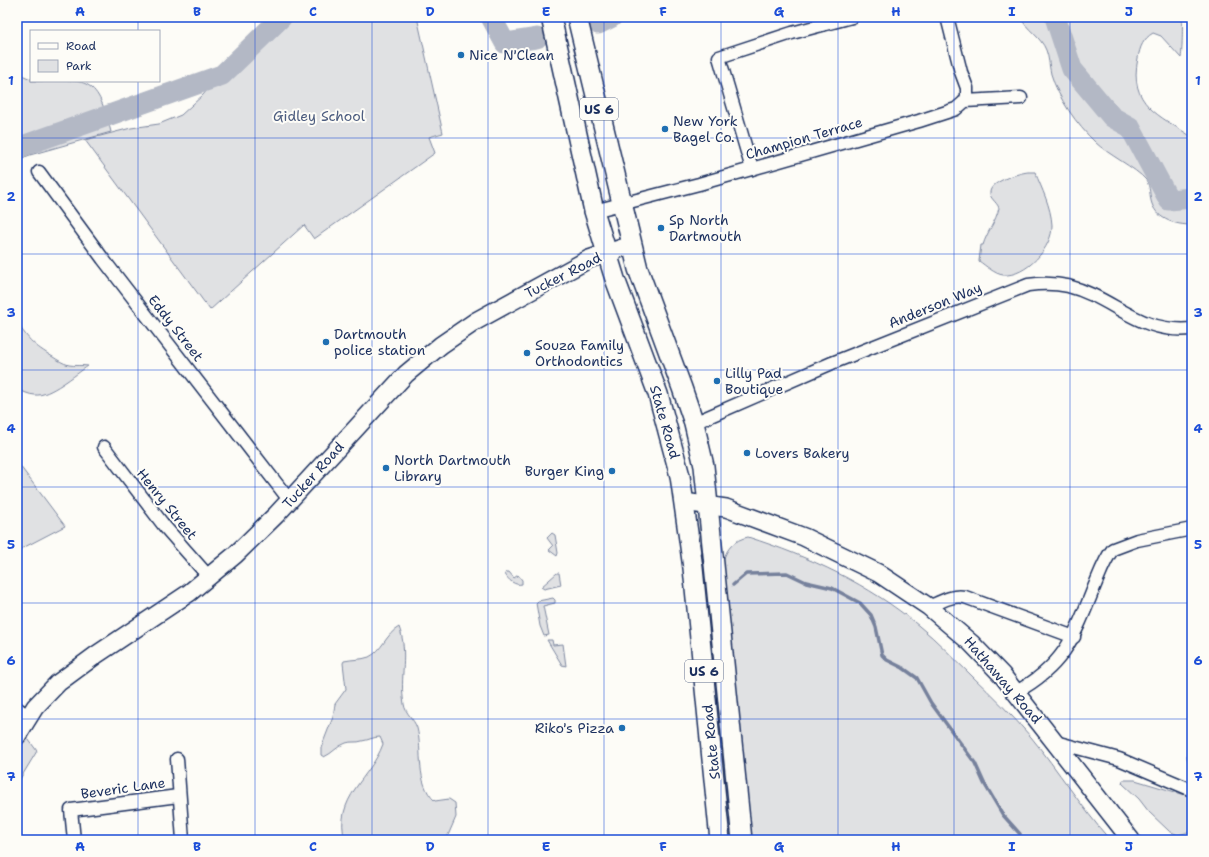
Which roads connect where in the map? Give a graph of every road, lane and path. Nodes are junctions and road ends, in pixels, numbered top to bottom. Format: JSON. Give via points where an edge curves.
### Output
{"nodes":[{"id":1,"x":550,"y":17,"type":"edge"},
{"id":2,"x":577,"y":17,"type":"edge"},
{"id":3,"x":852,"y":17,"type":"edge"},
{"id":4,"x":947,"y":17,"type":"edge"},
{"id":5,"x":1021,"y":98,"type":"dead end"},
{"id":6,"x":965,"y":101,"type":"junction"},
{"id":7,"x":752,"y":168,"type":"junction"},
{"id":8,"x":39,"y":172,"type":"dead end"},
{"id":9,"x":622,"y":205,"type":"junction"},
{"id":10,"x":594,"y":211,"type":"junction"},
{"id":11,"x":631,"y":245,"type":"junction"},
{"id":12,"x":606,"y":252,"type":"junction"},
{"id":13,"x":1192,"y":329,"type":"edge"},
{"id":14,"x":694,"y":423,"type":"junction"},
{"id":15,"x":104,"y":447,"type":"dead end"},
{"id":16,"x":290,"y":501,"type":"junction"},
{"id":17,"x":684,"y":502,"type":"junction"},
{"id":18,"x":708,"y":505,"type":"junction"},
{"id":19,"x":1192,"y":529,"type":"edge"},
{"id":20,"x":209,"y":578,"type":"junction"},
{"id":21,"x":929,"y":607,"type":"junction"},
{"id":22,"x":1074,"y":637,"type":"junction"},
{"id":23,"x":1016,"y":692,"type":"junction"},
{"id":24,"x":23,"y":712,"type":"edge"},
{"id":25,"x":17,"y":736,"type":"edge"},
{"id":26,"x":1055,"y":742,"type":"junction"},
{"id":27,"x":177,"y":759,"type":"dead end"},
{"id":28,"x":1192,"y":790,"type":"edge"},
{"id":29,"x":178,"y":796,"type":"junction"},
{"id":30,"x":74,"y":840,"type":"edge"},
{"id":31,"x":183,"y":840,"type":"edge"},
{"id":32,"x":720,"y":840,"type":"edge"},
{"id":33,"x":742,"y":840,"type":"edge"},
{"id":34,"x":1131,"y":840,"type":"edge"}],
"edges":[{"from":1,"to":10,"type":"main road","name":"State Road","number":"US 6"},
{"from":2,"to":9,"type":"main road","name":"State Road","number":"US 6"},
{"from":3,"to":7,"type":"street","via":[[718,57]]},
{"from":4,"to":6,"type":"street","via":[[967,88],[968,96]]},
{"from":5,"to":6,"type":"street","name":"Champion Terrace"},
{"from":6,"to":7,"type":"street","name":"Champion Terrace","via":[[956,109]]},
{"from":7,"to":9,"type":"street","name":"Champion Terrace"},
{"from":8,"to":16,"type":"street","name":"Eddy Street"},
{"from":9,"to":10,"type":"street","name":"Champion Terrace"},
{"from":9,"to":11,"type":"main road","name":"State Road","number":"US 6"},
{"from":10,"to":12,"type":"main road","name":"State Road","number":"US 6"},
{"from":11,"to":12,"type":"main road","name":"Tucker Road"},
{"from":11,"to":14,"type":"main road","name":"State Road","number":"US 6"},
{"from":12,"to":16,"type":"main road","name":"Tucker Road","via":[[476,321],[441,345],[406,374]]},
{"from":12,"to":17,"type":"main road","name":"State Road","number":"US 6","via":[[658,394],[675,454]]},
{"from":13,"to":14,"type":"street","name":"Anderson Way","via":[[1174,330],[1143,323],[1070,286],[1050,283],[1028,285],[832,363]]},
{"from":14,"to":18,"type":"main road","name":"State Road","number":"US 6","via":[[704,466]]},
{"from":15,"to":20,"type":"street","name":"Henry Street","via":[[165,527]]},
{"from":16,"to":20,"type":"main road","name":"Tucker Road"},
{"from":17,"to":18,"type":"main road","name":"Hathaway Road"},
{"from":17,"to":32,"type":"main road","name":"State Road","number":"US 6"},
{"from":18,"to":21,"type":"main road","name":"Hathaway Road","via":[[748,515],[824,545],[878,573]]},
{"from":18,"to":33,"type":"main road","name":"State Road","number":"US 6"},
{"from":19,"to":22,"type":"street","via":[[1137,540],[1113,548],[1100,572]]},
{"from":20,"to":24,"type":"main road","name":"Tucker Road","via":[[70,674]]},
{"from":21,"to":22,"type":"street","via":[[947,598],[966,597]]},
{"from":21,"to":23,"type":"main road","name":"Hathaway Road","via":[[971,643]]},
{"from":22,"to":23,"type":"street","via":[[1044,674]]},
{"from":23,"to":26,"type":"main road","name":"Hathaway Road"},
{"from":24,"to":25,"type":"main road","name":"Tucker Road"},
{"from":26,"to":28,"type":"street","via":[[1119,759]]},
{"from":26,"to":34,"type":"main road","name":"Hathaway Road"},
{"from":27,"to":29,"type":"street"},
{"from":29,"to":30,"type":"street","name":"Beveric Lane","via":[[71,810]]},
{"from":29,"to":31,"type":"street"}]}
